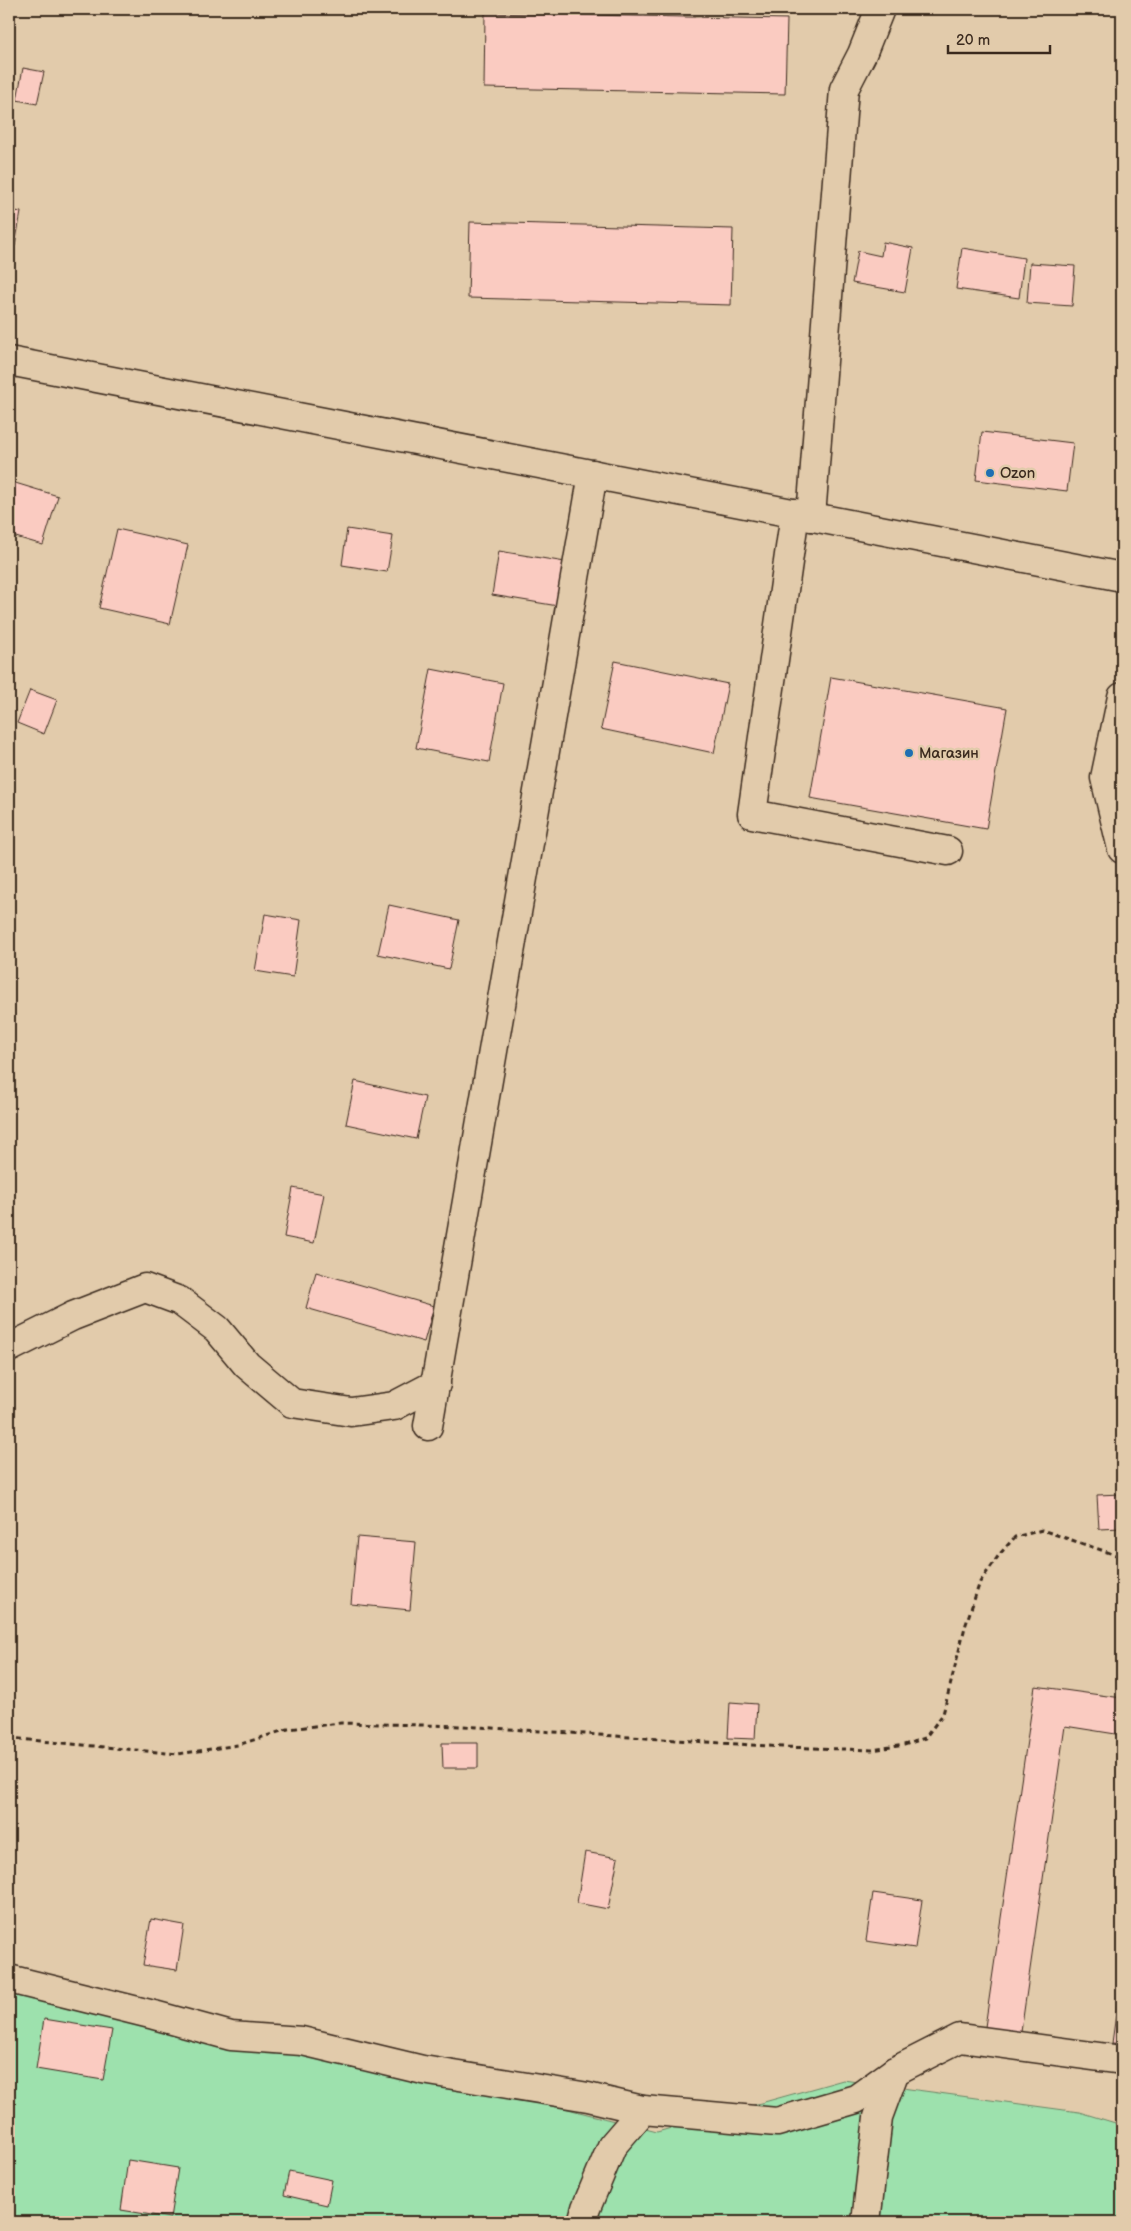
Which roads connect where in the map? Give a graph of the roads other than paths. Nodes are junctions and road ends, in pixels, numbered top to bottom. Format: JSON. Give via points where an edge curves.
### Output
{"nodes":[{"id":1,"x":880,"y":9,"type":"edge"},
{"id":2,"x":9,"y":360,"type":"edge"},
{"id":3,"x":592,"y":474,"type":"junction"},
{"id":4,"x":803,"y":515,"type":"junction"},
{"id":5,"x":1122,"y":577,"type":"edge"},
{"id":6,"x":1122,"y":697,"type":"edge"},
{"id":7,"x":1122,"y":849,"type":"edge"},
{"id":8,"x":948,"y":851,"type":"dead end"},
{"id":9,"x":9,"y":1348,"type":"edge"},
{"id":10,"x":436,"y":1384,"type":"junction"},
{"id":11,"x":428,"y":1426,"type":"dead end"},
{"id":12,"x":9,"y":1979,"type":"edge"},
{"id":13,"x":1122,"y":2060,"type":"edge"},
{"id":14,"x":895,"y":2070,"type":"junction"},
{"id":15,"x":643,"y":2110,"type":"junction"},
{"id":16,"x":582,"y":2222,"type":"edge"},
{"id":17,"x":866,"y":2222,"type":"edge"}],
"edges":[{"from":1,"to":4,"type":"street","via":[[844,89]]},
{"from":2,"to":3,"type":"street"},
{"from":3,"to":4,"type":"street"},
{"from":3,"to":10,"type":"street"},
{"from":4,"to":5,"type":"street"},
{"from":4,"to":8,"type":"street","via":[[752,814]]},
{"from":6,"to":7,"type":"street","via":[[1105,778]]},
{"from":9,"to":10,"type":"street","via":[[73,1316],[145,1288],[180,1301],[217,1329],[247,1365],[292,1403],[351,1412],[377,1409],[394,1406]]},
{"from":10,"to":11,"type":"street"},
{"from":12,"to":15,"type":"street","via":[[231,2036],[302,2041],[423,2070],[588,2097]]},
{"from":13,"to":14,"type":"street","via":[[960,2038]]},
{"from":14,"to":15,"type":"street","via":[[856,2099],[777,2122]]},
{"from":14,"to":17,"type":"street","via":[[878,2118]]},
{"from":15,"to":16,"type":"street","via":[[612,2146]]}]}
